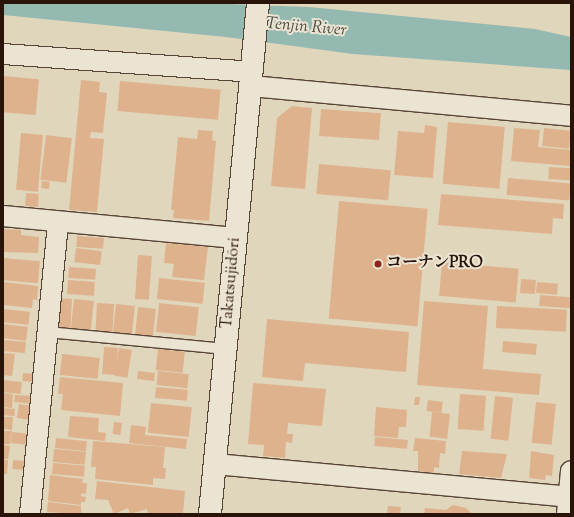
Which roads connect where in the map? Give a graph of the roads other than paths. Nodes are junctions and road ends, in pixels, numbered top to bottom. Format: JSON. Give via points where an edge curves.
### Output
{"nodes":[{"id":1,"x":258,"y":3,"type":"edge"},
{"id":2,"x":3,"y":54,"type":"edge"},
{"id":3,"x":252,"y":70,"type":"junction"},
{"id":4,"x":571,"y":116,"type":"edge"},
{"id":5,"x":3,"y":216,"type":"edge"},
{"id":6,"x":58,"y":222,"type":"junction"},
{"id":7,"x":236,"y":238,"type":"junction"},
{"id":8,"x":47,"y":332,"type":"junction"},
{"id":9,"x":226,"y":350,"type":"junction"},
{"id":10,"x":215,"y":464,"type":"junction"},
{"id":11,"x":571,"y":471,"type":"edge"},
{"id":12,"x":569,"y":503,"type":"edge"},
{"id":13,"x":30,"y":514,"type":"edge"},
{"id":14,"x":210,"y":514,"type":"edge"}],
"edges":[{"from":1,"to":3,"type":"street","name":"Takatsujidōri"},
{"from":2,"to":3,"type":"street"},
{"from":3,"to":4,"type":"street"},
{"from":3,"to":7,"type":"street","name":"Takatsujidōri"},
{"from":5,"to":6,"type":"street"},
{"from":6,"to":7,"type":"street"},
{"from":6,"to":8,"type":"street"},
{"from":7,"to":9,"type":"street","name":"Takatsujidōri"},
{"from":8,"to":9,"type":"lane"},
{"from":8,"to":13,"type":"street"},
{"from":9,"to":10,"type":"street","name":"Takatsujidōri"},
{"from":10,"to":12,"type":"street"},
{"from":10,"to":14,"type":"street","name":"Takatsujidōri"},
{"from":11,"to":12,"type":"street"}]}
